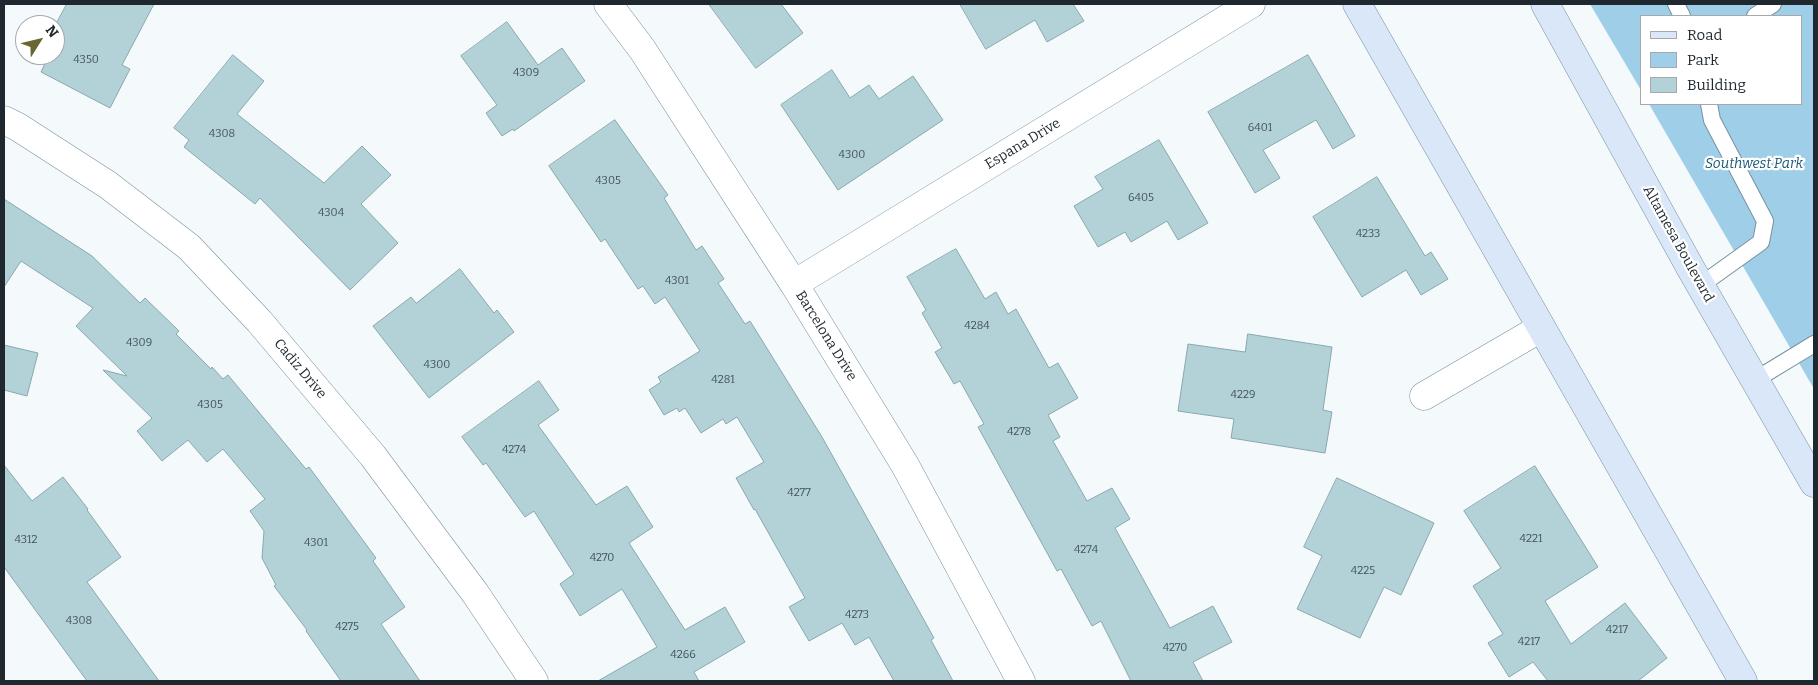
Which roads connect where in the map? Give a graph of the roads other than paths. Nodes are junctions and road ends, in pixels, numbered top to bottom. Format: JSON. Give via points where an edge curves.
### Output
{"nodes":[{"id":1,"x":608,"y":4,"type":"edge"},
{"id":2,"x":1251,"y":4,"type":"edge"},
{"id":3,"x":1357,"y":4,"type":"edge"},
{"id":4,"x":1545,"y":4,"type":"edge"},
{"id":5,"x":1773,"y":4,"type":"edge"},
{"id":6,"x":1756,"y":15,"type":"edge"},
{"id":7,"x":1710,"y":105,"type":"edge"},
{"id":8,"x":4,"y":120,"type":"edge"},
{"id":9,"x":794,"y":284,"type":"junction"},
{"id":10,"x":1701,"y":285,"type":"junction"},
{"id":11,"x":1541,"y":328,"type":"junction"},
{"id":12,"x":1814,"y":344,"type":"edge"},
{"id":13,"x":1755,"y":380,"type":"junction"},
{"id":14,"x":1424,"y":396,"type":"dead end"},
{"id":15,"x":1814,"y":483,"type":"edge"},
{"id":16,"x":534,"y":681,"type":"edge"},
{"id":17,"x":1021,"y":681,"type":"edge"},
{"id":18,"x":1743,"y":681,"type":"edge"}],
"edges":[{"from":1,"to":9,"type":"street","name":"Barcelona Drive","via":[[642,49]]},
{"from":2,"to":9,"type":"street","name":"Espana Drive"},
{"from":3,"to":11,"type":"main road"},
{"from":4,"to":10,"type":"main road","name":"Altamesa Boulevard"},
{"from":5,"to":6,"type":"lane"},
{"from":7,"to":10,"type":"lane","via":[[1712,120],[1765,221],[1761,242]]},
{"from":8,"to":16,"type":"street","name":"Cadiz Drive","via":[[108,185],[189,247],[259,321],[373,456],[475,593]]},
{"from":9,"to":17,"type":"street","name":"Barcelona Drive","via":[[905,465]]},
{"from":10,"to":13,"type":"main road","name":"Altamesa Boulevard"},
{"from":11,"to":14,"type":"street"},
{"from":11,"to":18,"type":"main road"},
{"from":12,"to":13,"type":"lane"},
{"from":13,"to":15,"type":"main road","name":"Altamesa Boulevard"}]}
